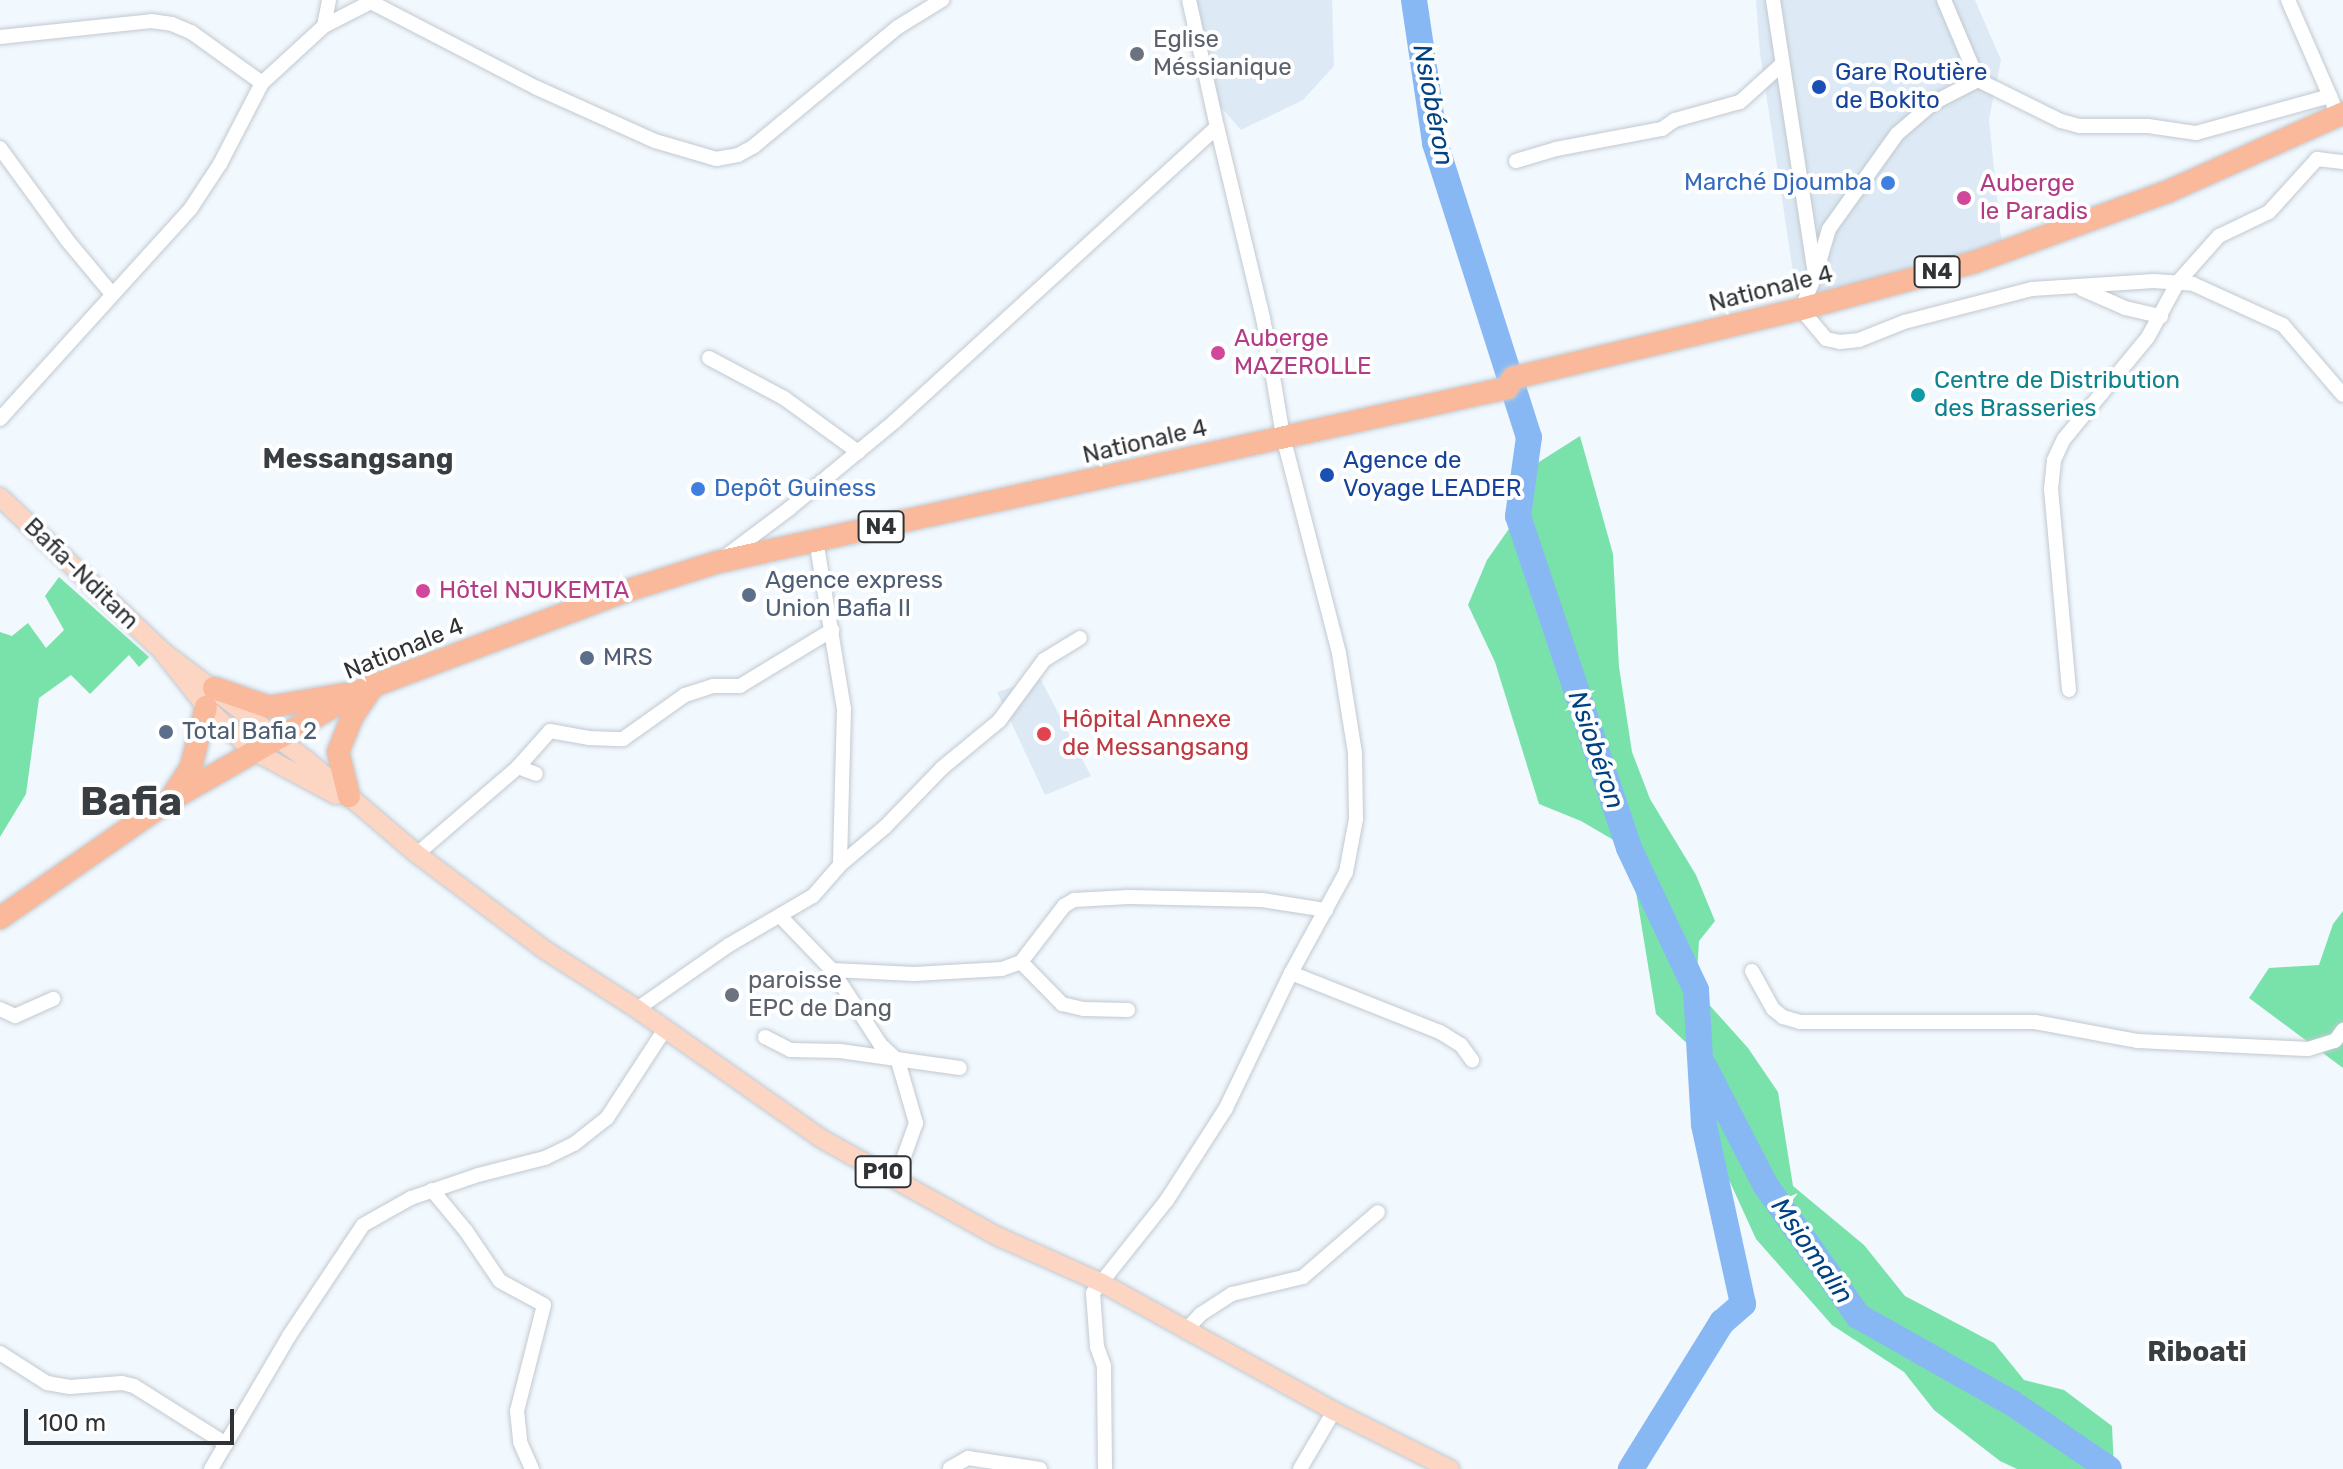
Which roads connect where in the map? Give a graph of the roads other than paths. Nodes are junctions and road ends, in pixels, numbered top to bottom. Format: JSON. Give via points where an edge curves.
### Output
{"nodes":[{"id":1,"x":329,"y":0,"type":"edge"},
{"id":2,"x":942,"y":0,"type":"edge"},
{"id":3,"x":1189,"y":0,"type":"edge"},
{"id":4,"x":1773,"y":0,"type":"edge"},
{"id":5,"x":1944,"y":0,"type":"edge"},
{"id":6,"x":2288,"y":0,"type":"edge"},
{"id":7,"x":368,"y":2,"type":"edge"},
{"id":8,"x":324,"y":26,"type":"junction"},
{"id":9,"x":0,"y":37,"type":"edge"},
{"id":10,"x":1781,"y":65,"type":"junction"},
{"id":11,"x":1978,"y":80,"type":"junction"},
{"id":12,"x":262,"y":83,"type":"junction"},
{"id":13,"x":2337,"y":108,"type":"edge"},
{"id":14,"x":1217,"y":127,"type":"junction"},
{"id":15,"x":0,"y":148,"type":"edge"},
{"id":16,"x":1516,"y":161,"type":"dead end"},
{"id":17,"x":2343,"y":162,"type":"edge"},
{"id":18,"x":1815,"y":276,"type":"junction"},
{"id":19,"x":2178,"y":282,"type":"junction"},
{"id":20,"x":2082,"y":288,"type":"junction"},
{"id":21,"x":112,"y":294,"type":"junction"},
{"id":22,"x":1801,"y":309,"type":"junction"},
{"id":23,"x":2161,"y":316,"type":"junction"},
{"id":24,"x":709,"y":358,"type":"dead end"},
{"id":25,"x":2343,"y":395,"type":"edge"},
{"id":26,"x":0,"y":419,"type":"edge"},
{"id":27,"x":1283,"y":436,"type":"junction"},
{"id":28,"x":858,"y":452,"type":"junction"},
{"id":29,"x":0,"y":497,"type":"edge"},
{"id":30,"x":816,"y":540,"type":"junction"},
{"id":31,"x":718,"y":562,"type":"junction"},
{"id":32,"x":832,"y":630,"type":"junction"},
{"id":33,"x":1080,"y":638,"type":"dead end"},
{"id":34,"x":367,"y":688,"type":"junction"},
{"id":35,"x":2069,"y":690,"type":"dead end"},
{"id":36,"x":210,"y":698,"type":"junction"},
{"id":37,"x":278,"y":738,"type":"junction"},
{"id":38,"x":254,"y":751,"type":"junction"},
{"id":39,"x":518,"y":767,"type":"junction"},
{"id":40,"x":536,"y":774,"type":"dead end"},
{"id":41,"x":170,"y":800,"type":"junction"},
{"id":42,"x":354,"y":800,"type":"junction"},
{"id":43,"x":417,"y":854,"type":"junction"},
{"id":44,"x":840,"y":865,"type":"junction"},
{"id":45,"x":1326,"y":910,"type":"junction"},
{"id":46,"x":781,"y":917,"type":"junction"},
{"id":47,"x":0,"y":918,"type":"edge"},
{"id":48,"x":1021,"y":962,"type":"junction"},
{"id":49,"x":832,"y":970,"type":"junction"},
{"id":50,"x":1752,"y":971,"type":"dead end"},
{"id":51,"x":1291,"y":973,"type":"junction"},
{"id":52,"x":53,"y":999,"type":"dead end"},
{"id":53,"x":0,"y":1009,"type":"edge"},
{"id":54,"x":637,"y":1009,"type":"junction"},
{"id":55,"x":1128,"y":1010,"type":"dead end"},
{"id":56,"x":665,"y":1029,"type":"junction"},
{"id":57,"x":2343,"y":1030,"type":"edge"},
{"id":58,"x":765,"y":1037,"type":"dead end"},
{"id":59,"x":1472,"y":1060,"type":"dead end"},
{"id":60,"x":898,"y":1061,"type":"junction"},
{"id":61,"x":960,"y":1068,"type":"dead end"},
{"id":62,"x":896,"y":1179,"type":"junction"},
{"id":63,"x":432,"y":1190,"type":"junction"},
{"id":64,"x":1378,"y":1212,"type":"dead end"},
{"id":65,"x":1102,"y":1283,"type":"junction"},
{"id":66,"x":1185,"y":1331,"type":"junction"},
{"id":67,"x":0,"y":1353,"type":"edge"},
{"id":68,"x":1334,"y":1411,"type":"junction"},
{"id":69,"x":226,"y":1444,"type":"junction"},
{"id":70,"x":950,"y":1468,"type":"edge"},
{"id":71,"x":211,"y":1469,"type":"edge"},
{"id":72,"x":532,"y":1469,"type":"edge"},
{"id":73,"x":1040,"y":1469,"type":"edge"},
{"id":74,"x":1105,"y":1469,"type":"edge"},
{"id":75,"x":1300,"y":1469,"type":"edge"},
{"id":76,"x":1450,"y":1469,"type":"edge"}],
"edges":[{"from":1,"to":8,"type":"street"},
{"from":2,"to":7,"type":"street","via":[[898,27],[754,146],[716,159],[655,141],[537,88]]},
{"from":3,"to":14,"type":"street"},
{"from":4,"to":10,"type":"street"},
{"from":5,"to":11,"type":"street"},
{"from":6,"to":13,"type":"street"},
{"from":7,"to":8,"type":"street"},
{"from":8,"to":12,"type":"street"},
{"from":9,"to":12,"type":"street","via":[[151,21],[172,24]]},
{"from":10,"to":16,"type":"street","via":[[1740,102],[1675,120],[1662,129]]},
{"from":10,"to":18,"type":"street"},
{"from":11,"to":13,"type":"street","via":[[2080,126],[2148,126],[2196,133]]},
{"from":11,"to":18,"type":"street","via":[[1933,103],[1897,134],[1829,229]]},
{"from":12,"to":21,"type":"street","via":[[191,208]]},
{"from":13,"to":22,"type":"highway","name":"Nationale 4","number":"N4","via":[[2169,191],[2077,227],[1975,262]]},
{"from":14,"to":27,"type":"street","via":[[1263,318]]},
{"from":14,"to":28,"type":"street"},
{"from":15,"to":21,"type":"street"},
{"from":17,"to":19,"type":"street","via":[[2317,159],[2269,212],[2219,236]]},
{"from":18,"to":22,"type":"street"},
{"from":19,"to":20,"type":"street"},
{"from":19,"to":23,"type":"street"},
{"from":19,"to":25,"type":"street","via":[[2283,325]]},
{"from":20,"to":22,"type":"street","via":[[2032,289],[1993,297],[1840,342],[1826,339]]},
{"from":20,"to":23,"type":"street","via":[[2125,308]]},
{"from":21,"to":26,"type":"street"},
{"from":22,"to":27,"type":"highway","name":"Nationale 4","number":"N4"},
{"from":23,"to":35,"type":"street","via":[[2064,439],[2054,460],[2051,489]]},
{"from":24,"to":28,"type":"street","via":[[794,405]]},
{"from":27,"to":30,"type":"highway","name":"Nationale 4","number":"N4"},
{"from":27,"to":45,"type":"street","via":[[1339,653],[1355,753],[1354,839],[1346,872]]},
{"from":28,"to":31,"type":"street"},
{"from":29,"to":36,"type":"main road","name":"Bafia-Nditam"},
{"from":30,"to":31,"type":"highway","name":"Nationale 4","number":"N4"},
{"from":30,"to":32,"type":"street"},
{"from":31,"to":34,"type":"highway","name":"Nationale 4","number":"N4"},
{"from":32,"to":39,"type":"street","via":[[740,686],[713,686],[685,695],[623,739],[550,731]]},
{"from":32,"to":44,"type":"street","via":[[844,709]]},
{"from":33,"to":44,"type":"street","via":[[1044,660],[999,721]]},
{"from":34,"to":36,"type":"highway","via":[[269,707]]},
{"from":34,"to":37,"type":"highway","name":"Nationale 4","number":"N4"},
{"from":34,"to":42,"type":"highway","via":[[338,752]]},
{"from":36,"to":37,"type":"main road"},
{"from":36,"to":38,"type":"main road"},
{"from":36,"to":41,"type":"highway","via":[[191,767]]},
{"from":37,"to":38,"type":"highway","name":"Nationale 4","number":"N4"},
{"from":37,"to":42,"type":"main road","number":"P10"},
{"from":38,"to":41,"type":"highway","name":"Nationale 4","number":"N4"},
{"from":38,"to":42,"type":"main road","number":"P10"},
{"from":39,"to":40,"type":"street"},
{"from":39,"to":43,"type":"street"},
{"from":41,"to":47,"type":"highway","name":"Nationale 4","number":"N4"},
{"from":42,"to":43,"type":"main road","number":"P10"},
{"from":43,"to":54,"type":"main road","number":"P10","via":[[542,948]]},
{"from":44,"to":46,"type":"street","via":[[823,887]]},
{"from":45,"to":48,"type":"street","via":[[1262,900],[1074,900]]},
{"from":45,"to":51,"type":"street"},
{"from":46,"to":49,"type":"street"},
{"from":46,"to":54,"type":"street","via":[[729,945]]},
{"from":48,"to":49,"type":"street","via":[[1002,969],[914,974]]},
{"from":48,"to":55,"type":"street","via":[[1062,1004]]},
{"from":49,"to":60,"type":"street","via":[[880,1044]]},
{"from":50,"to":57,"type":"street","via":[[1773,1009],[1800,1022],[2035,1022],[2138,1041],[2308,1049],[2335,1041]]},
{"from":51,"to":59,"type":"street","via":[[1440,1032],[1461,1045]]},
{"from":51,"to":65,"type":"street","via":[[1195,1160]]},
{"from":52,"to":53,"type":"street","via":[[15,1016]]},
{"from":54,"to":56,"type":"main road","number":"P10"},
{"from":56,"to":62,"type":"main road","number":"P10","via":[[822,1139]]},
{"from":56,"to":63,"type":"street","via":[[607,1118],[574,1144],[545,1158]]},
{"from":58,"to":60,"type":"street","via":[[790,1050],[840,1051]]},
{"from":60,"to":61,"type":"street"},
{"from":60,"to":62,"type":"street","via":[[916,1123]]},
{"from":62,"to":65,"type":"main road","number":"P10","via":[[999,1237]]},
{"from":63,"to":69,"type":"street","via":[[385,1210],[355,1234]]},
{"from":63,"to":72,"type":"street","via":[[500,1281],[544,1305],[517,1411],[520,1442]]},
{"from":64,"to":66,"type":"street","via":[[1303,1277],[1232,1294]]},
{"from":65,"to":66,"type":"main road","number":"P10"},
{"from":65,"to":74,"type":"street","via":[[1093,1301],[1104,1366]]},
{"from":66,"to":68,"type":"main road","number":"P10"},
{"from":67,"to":69,"type":"street","via":[[47,1383],[134,1386]]},
{"from":68,"to":75,"type":"street"},
{"from":68,"to":76,"type":"main road","number":"P10"},
{"from":69,"to":71,"type":"street"},
{"from":70,"to":73,"type":"street","via":[[968,1458]]}]}
